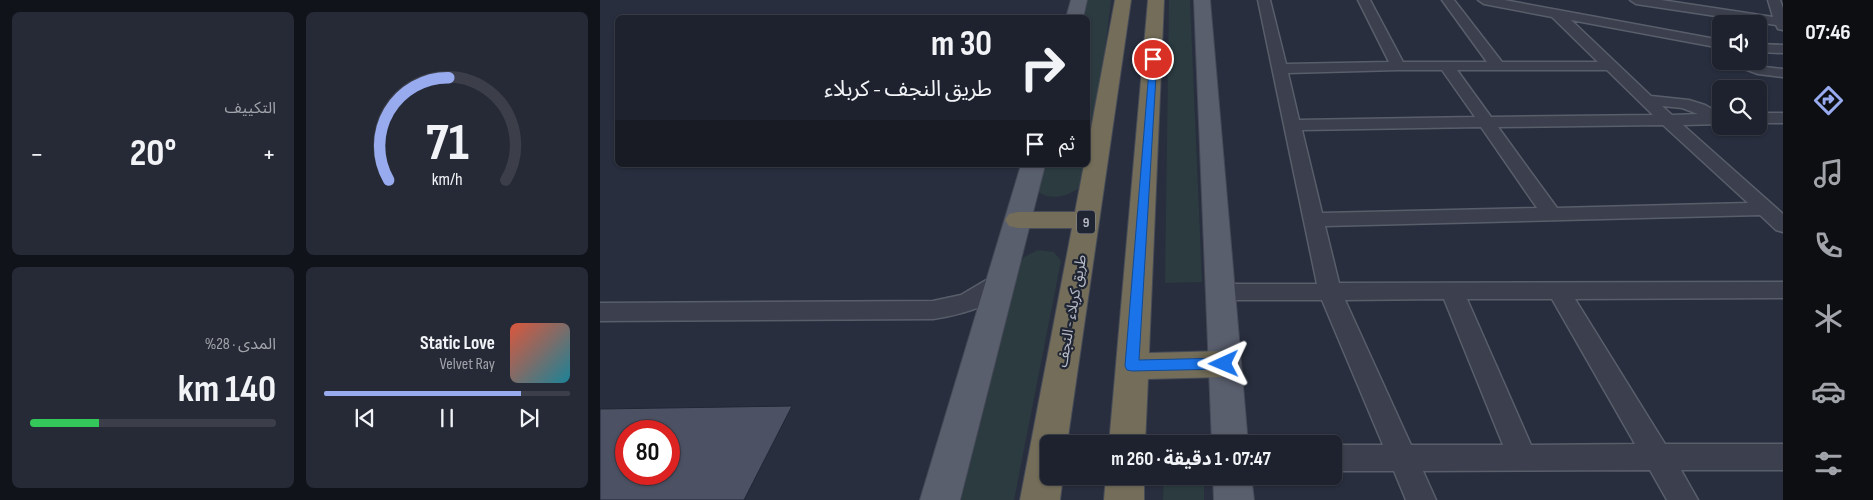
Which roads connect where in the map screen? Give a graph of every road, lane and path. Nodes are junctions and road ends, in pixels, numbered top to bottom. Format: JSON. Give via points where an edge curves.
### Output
{"nodes":[{"id":1,"x":1079,"y":0,"type":"edge"},
{"id":2,"x":1202,"y":0,"type":"edge"},
{"id":3,"x":1264,"y":0,"type":"edge"},
{"id":4,"x":1364,"y":0,"type":"edge"},
{"id":5,"x":1448,"y":0,"type":"edge"},
{"id":6,"x":1484,"y":0,"type":"edge"},
{"id":7,"x":1636,"y":0,"type":"edge"},
{"id":8,"x":1758,"y":4,"type":"dead end"},
{"id":9,"x":1539,"y":5,"type":"edge"},
{"id":10,"x":1123,"y":7,"type":"edge"},
{"id":11,"x":1155,"y":7,"type":"edge"},
{"id":12,"x":1779,"y":13,"type":"edge"},
{"id":13,"x":1557,"y":14,"type":"junction"},
{"id":14,"x":1075,"y":15,"type":"edge"},
{"id":15,"x":1700,"y":41,"type":"junction"},
{"id":16,"x":1712,"y":43,"type":"edge"},
{"id":17,"x":1712,"y":48,"type":"edge"},
{"id":18,"x":1767,"y":48,"type":"edge"},
{"id":19,"x":1783,"y":49,"type":"edge"},
{"id":20,"x":1398,"y":66,"type":"junction"},
{"id":21,"x":1446,"y":66,"type":"junction"},
{"id":22,"x":1498,"y":66,"type":"junction"},
{"id":23,"x":1611,"y":66,"type":"junction"},
{"id":24,"x":1280,"y":69,"type":"junction"},
{"id":25,"x":1760,"y":70,"type":"edge"},
{"id":26,"x":1783,"y":73,"type":"edge"},
{"id":27,"x":1647,"y":101,"type":"junction"},
{"id":28,"x":1712,"y":115,"type":"edge"},
{"id":29,"x":1767,"y":118,"type":"edge"},
{"id":30,"x":1783,"y":118,"type":"edge"},
{"id":31,"x":1712,"y":119,"type":"edge"},
{"id":32,"x":1667,"y":120,"type":"junction"},
{"id":33,"x":1486,"y":122,"type":"junction"},
{"id":34,"x":1292,"y":126,"type":"junction"},
{"id":35,"x":1032,"y":167,"type":"edge"},
{"id":36,"x":1765,"y":209,"type":"junction"},
{"id":37,"x":1551,"y":214,"type":"junction"},
{"id":38,"x":1018,"y":220,"type":"junction"},
{"id":39,"x":1087,"y":220,"type":"junction"},
{"id":40,"x":1314,"y":220,"type":"junction"},
{"id":41,"x":1783,"y":225,"type":"edge"},
{"id":42,"x":1001,"y":282,"type":"junction"},
{"id":43,"x":1783,"y":290,"type":"edge"},
{"id":44,"x":1452,"y":291,"type":"junction"},
{"id":45,"x":1559,"y":291,"type":"junction"},
{"id":46,"x":1221,"y":292,"type":"junction"},
{"id":47,"x":1330,"y":292,"type":"junction"},
{"id":48,"x":600,"y":312,"type":"edge"},
{"id":49,"x":1224,"y":364,"type":"junction"},
{"id":50,"x":1132,"y":366,"type":"junction"},
{"id":51,"x":1051,"y":435,"type":"edge"},
{"id":52,"x":1128,"y":435,"type":"edge"},
{"id":53,"x":1229,"y":435,"type":"edge"},
{"id":54,"x":1657,"y":457,"type":"junction"},
{"id":55,"x":1783,"y":457,"type":"edge"},
{"id":56,"x":1342,"y":458,"type":"edge"},
{"id":57,"x":1402,"y":458,"type":"junction"},
{"id":58,"x":1523,"y":458,"type":"junction"},
{"id":59,"x":1042,"y":485,"type":"edge"},
{"id":60,"x":1125,"y":485,"type":"edge"},
{"id":61,"x":1233,"y":485,"type":"edge"},
{"id":62,"x":940,"y":500,"type":"edge"},
{"id":63,"x":1040,"y":500,"type":"edge"},
{"id":64,"x":1124,"y":500,"type":"edge"},
{"id":65,"x":1234,"y":500,"type":"edge"},
{"id":66,"x":1421,"y":500,"type":"edge"},
{"id":67,"x":1683,"y":500,"type":"edge"}],
"edges":[{"from":1,"to":14,"type":"main road"},
{"from":2,"to":46,"type":"main road"},
{"from":3,"to":24,"type":"street"},
{"from":4,"to":20,"type":"street"},
{"from":5,"to":22,"type":"street"},
{"from":6,"to":9,"type":"street"},
{"from":7,"to":12,"type":"street"},
{"from":8,"to":12,"type":"street"},
{"from":9,"to":13,"type":"street"},
{"from":10,"to":11,"type":"highway","via":[[1125,16],[1148,15]]},
{"from":10,"to":39,"type":"highway","name":"طريق كربلاء - النجف","number":"9"},
{"from":11,"to":50,"type":"highway"},
{"from":13,"to":15,"type":"street"},
{"from":13,"to":23,"type":"street"},
{"from":15,"to":16,"type":"street"},
{"from":15,"to":17,"type":"street"},
{"from":18,"to":19,"type":"street"},
{"from":20,"to":21,"type":"street"},
{"from":20,"to":24,"type":"street"},
{"from":21,"to":22,"type":"street"},
{"from":21,"to":33,"type":"street"},
{"from":22,"to":23,"type":"street"},
{"from":23,"to":27,"type":"street"},
{"from":24,"to":34,"type":"street"},
{"from":25,"to":26,"type":"street"},
{"from":27,"to":28,"type":"street","via":[[1687,103]]},
{"from":27,"to":32,"type":"street"},
{"from":29,"to":30,"type":"street"},
{"from":31,"to":32,"type":"street"},
{"from":32,"to":33,"type":"street"},
{"from":32,"to":36,"type":"street"},
{"from":33,"to":34,"type":"street"},
{"from":33,"to":37,"type":"street"},
{"from":34,"to":40,"type":"street"},
{"from":35,"to":38,"type":"main road"},
{"from":36,"to":37,"type":"street"},
{"from":36,"to":41,"type":"street"},
{"from":37,"to":40,"type":"street"},
{"from":38,"to":39,"type":"highway"},
{"from":38,"to":42,"type":"main road"},
{"from":39,"to":51,"type":"highway","name":"طريق كربلاء - النجف","number":"9"},
{"from":40,"to":47,"type":"street"},
{"from":42,"to":48,"type":"street","via":[[971,301],[932,310]]},
{"from":42,"to":62,"type":"main road"},
{"from":43,"to":45,"type":"street"},
{"from":44,"to":45,"type":"street"},
{"from":44,"to":47,"type":"street"},
{"from":44,"to":58,"type":"street"},
{"from":45,"to":54,"type":"street"},
{"from":46,"to":47,"type":"street"},
{"from":46,"to":49,"type":"main road"},
{"from":47,"to":57,"type":"street"},
{"from":49,"to":50,"type":"highway"},
{"from":49,"to":53,"type":"main road"},
{"from":50,"to":52,"type":"highway"},
{"from":54,"to":55,"type":"street"},
{"from":54,"to":58,"type":"street"},
{"from":54,"to":67,"type":"street"},
{"from":56,"to":57,"type":"street"},
{"from":57,"to":58,"type":"street"},
{"from":57,"to":66,"type":"street"},
{"from":59,"to":63,"type":"highway","name":"طريق كربلاء - النجف","number":"9"},
{"from":60,"to":64,"type":"highway"},
{"from":61,"to":65,"type":"main road"}]}
